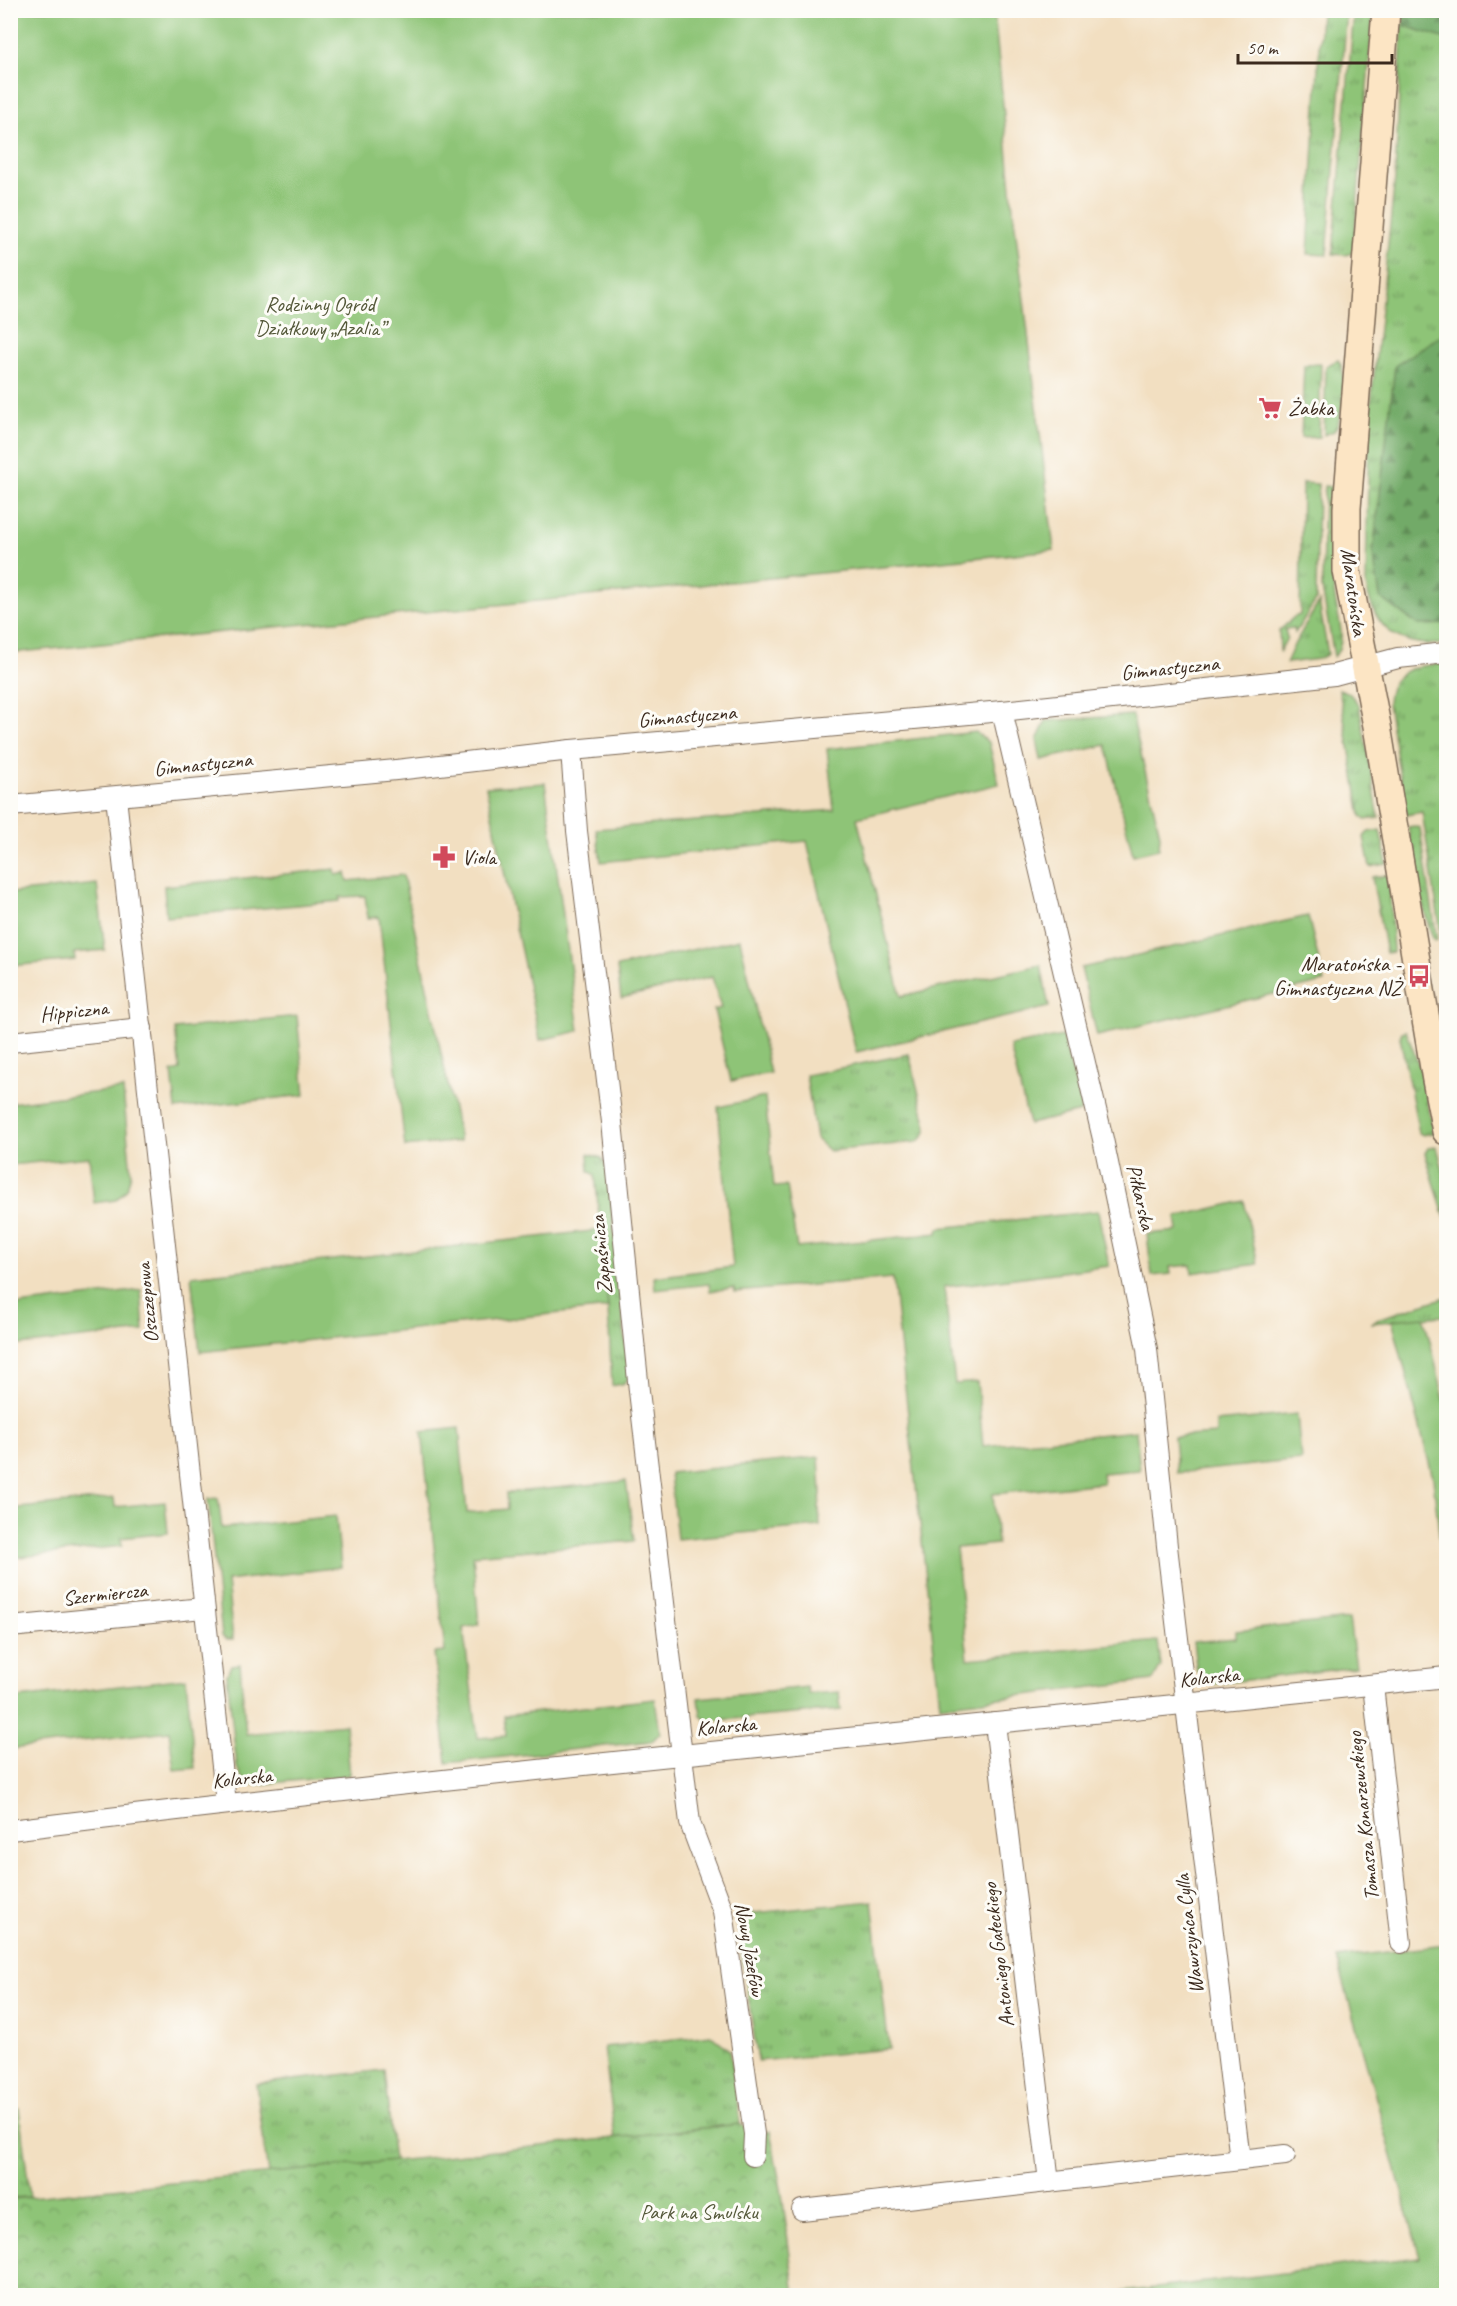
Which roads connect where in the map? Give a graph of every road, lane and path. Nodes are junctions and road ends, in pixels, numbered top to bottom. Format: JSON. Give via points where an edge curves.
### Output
{"nodes":[{"id":1,"x":1386,"y":10,"type":"edge"},
{"id":2,"x":1446,"y":653,"type":"edge"},
{"id":3,"x":1366,"y":667,"type":"junction"},
{"id":4,"x":1002,"y":711,"type":"junction"},
{"id":5,"x":571,"y":750,"type":"junction"},
{"id":6,"x":116,"y":797,"type":"junction"},
{"id":7,"x":10,"y":807,"type":"edge"},
{"id":8,"x":142,"y":1028,"type":"junction"},
{"id":9,"x":10,"y":1042,"type":"edge"},
{"id":10,"x":1446,"y":1131,"type":"edge"},
{"id":11,"x":203,"y":1608,"type":"junction"},
{"id":12,"x":10,"y":1627,"type":"edge"},
{"id":13,"x":1446,"y":1677,"type":"edge"},
{"id":14,"x":1373,"y":1685,"type":"junction"},
{"id":15,"x":1186,"y":1703,"type":"junction"},
{"id":16,"x":995,"y":1723,"type":"junction"},
{"id":17,"x":681,"y":1754,"type":"junction"},
{"id":18,"x":226,"y":1803,"type":"junction"},
{"id":19,"x":10,"y":1830,"type":"edge"},
{"id":20,"x":1401,"y":1943,"type":"dead end"},
{"id":21,"x":1285,"y":2155,"type":"dead end"},
{"id":22,"x":753,"y":2156,"type":"dead end"},
{"id":23,"x":1240,"y":2160,"type":"junction"},
{"id":24,"x":1049,"y":2182,"type":"junction"},
{"id":25,"x":802,"y":2210,"type":"dead end"}],
"edges":[{"from":1,"to":3,"type":"main road","name":"Maratońska","via":[[1346,530],[1347,571]]},
{"from":2,"to":3,"type":"street","name":"Gimnastyczna","via":[[1398,658]]},
{"from":3,"to":4,"type":"street","name":"Gimnastyczna","via":[[1334,675]]},
{"from":3,"to":10,"type":"main road","name":"Maratońska"},
{"from":4,"to":5,"type":"street","name":"Gimnastyczna"},
{"from":4,"to":15,"type":"street","name":"Piłkarska","via":[[1103,1139],[1147,1349]]},
{"from":5,"to":6,"type":"street","name":"Gimnastyczna"},
{"from":5,"to":17,"type":"street","name":"Zapaśnicza"},
{"from":6,"to":7,"type":"street","name":"Gimnastyczna"},
{"from":6,"to":8,"type":"street","name":"Oszczepowa"},
{"from":8,"to":9,"type":"street","name":"Hippiczna"},
{"from":8,"to":11,"type":"street","name":"Oszczepowa"},
{"from":11,"to":12,"type":"street","name":"Szermiercza"},
{"from":11,"to":18,"type":"street","name":"Oszczepowa"},
{"from":13,"to":14,"type":"street","name":"Kolarska"},
{"from":14,"to":15,"type":"street","name":"Kolarska"},
{"from":14,"to":20,"type":"street","name":"Tomasza Konarzewskiego"},
{"from":15,"to":16,"type":"street","name":"Kolarska"},
{"from":15,"to":23,"type":"street","name":"Wawrzyńca Cylla"},
{"from":16,"to":17,"type":"street","name":"Kolarska"},
{"from":16,"to":24,"type":"street","name":"Antoniego Gałeckiego"},
{"from":17,"to":18,"type":"street","name":"Kolarska"},
{"from":17,"to":22,"type":"street","name":"Nowy Józefów","via":[[690,1823],[723,1911],[754,2134]]},
{"from":18,"to":19,"type":"street","name":"Kolarska"},
{"from":21,"to":23,"type":"street"},
{"from":23,"to":24,"type":"street"},
{"from":24,"to":25,"type":"street"}]}
